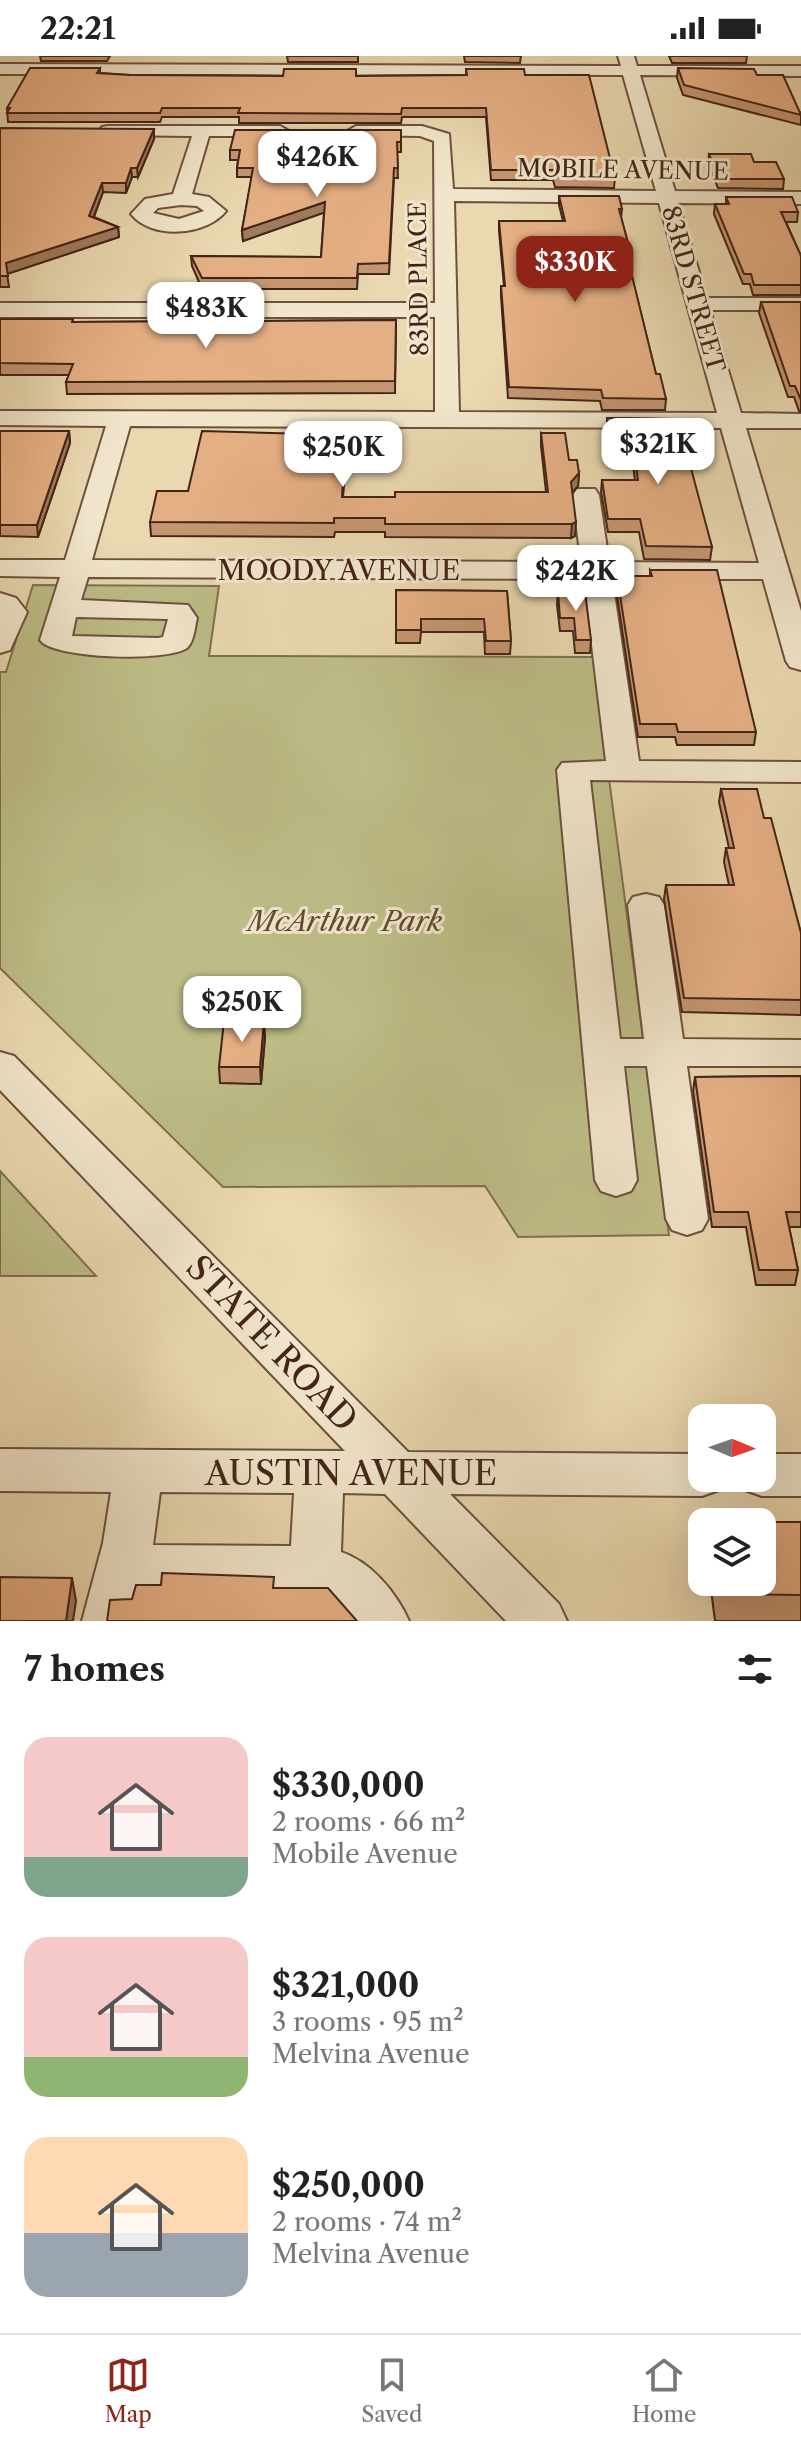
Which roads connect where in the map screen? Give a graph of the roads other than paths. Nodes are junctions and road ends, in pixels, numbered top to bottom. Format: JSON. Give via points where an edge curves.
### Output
{"nodes":[{"id":1,"x":223,"y":63,"type":"edge"},
{"id":2,"x":426,"y":63,"type":"edge"},
{"id":3,"x":628,"y":64,"type":"edge"},
{"id":4,"x":9,"y":65,"type":"edge"},
{"id":5,"x":800,"y":72,"type":"edge"},
{"id":6,"x":93,"y":131,"type":"edge"},
{"id":7,"x":202,"y":131,"type":"junction"},
{"id":8,"x":296,"y":131,"type":"edge"},
{"id":9,"x":343,"y":131,"type":"edge"},
{"id":10,"x":444,"y":195,"type":"junction"},
{"id":11,"x":666,"y":196,"type":"junction"},
{"id":12,"x":801,"y":198,"type":"edge"},
{"id":13,"x":181,"y":199,"type":"dead end"},
{"id":14,"x":697,"y":304,"type":"junction"},
{"id":15,"x":801,"y":304,"type":"edge"},
{"id":16,"x":0,"y":310,"type":"edge"},
{"id":17,"x":446,"y":310,"type":"junction"},
{"id":18,"x":0,"y":418,"type":"edge"},
{"id":19,"x":120,"y":418,"type":"junction"},
{"id":20,"x":447,"y":420,"type":"junction"},
{"id":21,"x":731,"y":421,"type":"junction"},
{"id":22,"x":801,"y":421,"type":"edge"},
{"id":23,"x":586,"y":495,"type":"dead end"},
{"id":24,"x":0,"y":568,"type":"edge"},
{"id":25,"x":78,"y":568,"type":"junction"},
{"id":26,"x":596,"y":571,"type":"junction"},
{"id":27,"x":775,"y":571,"type":"junction"},
{"id":28,"x":0,"y":602,"type":"edge"},
{"id":29,"x":65,"y":608,"type":"dead end"},
{"id":30,"x":0,"y":644,"type":"edge"},
{"id":31,"x":801,"y":661,"type":"edge"},
{"id":32,"x":624,"y":771,"type":"junction"},
{"id":33,"x":801,"y":772,"type":"edge"},
{"id":34,"x":646,"y":905,"type":"dead end"},
{"id":35,"x":602,"y":1052,"type":"junction"},
{"id":36,"x":665,"y":1052,"type":"junction"},
{"id":37,"x":801,"y":1053,"type":"edge"},
{"id":38,"x":0,"y":1066,"type":"edge"},
{"id":39,"x":616,"y":1180,"type":"dead end"},
{"id":40,"x":687,"y":1219,"type":"dead end"},
{"id":41,"x":0,"y":1470,"type":"edge"},
{"id":42,"x":139,"y":1471,"type":"junction"},
{"id":43,"x":320,"y":1472,"type":"junction"},
{"id":44,"x":399,"y":1473,"type":"junction"},
{"id":45,"x":688,"y":1475,"type":"edge"},
{"id":46,"x":776,"y":1475,"type":"edge"},
{"id":47,"x":801,"y":1475,"type":"edge"},
{"id":48,"x":121,"y":1568,"type":"junction"},
{"id":49,"x":315,"y":1569,"type":"junction"},
{"id":50,"x":108,"y":1621,"type":"edge"},
{"id":51,"x":383,"y":1621,"type":"edge"},
{"id":52,"x":541,"y":1621,"type":"edge"}],
"edges":[{"from":1,"to":2,"type":"street"},
{"from":1,"to":4,"type":"street"},
{"from":2,"to":3,"type":"street"},
{"from":3,"to":5,"type":"street"},
{"from":3,"to":11,"type":"street","name":"83RD STREET"},
{"from":6,"to":7,"type":"street"},
{"from":7,"to":8,"type":"street"},
{"from":7,"to":13,"type":"street"},
{"from":9,"to":10,"type":"street","name":"83RD PLACE","via":[[422,131],[443,138]]},
{"from":10,"to":11,"type":"street","name":"MOBILE AVENUE"},
{"from":10,"to":17,"type":"street","name":"83RD PLACE"},
{"from":11,"to":12,"type":"street","name":"MOBILE AVENUE"},
{"from":11,"to":14,"type":"street","name":"83RD STREET"},
{"from":14,"to":15,"type":"street"},
{"from":14,"to":21,"type":"street","name":"83RD STREET"},
{"from":16,"to":17,"type":"street"},
{"from":17,"to":20,"type":"street","name":"83RD PLACE"},
{"from":18,"to":19,"type":"street"},
{"from":19,"to":20,"type":"street"},
{"from":19,"to":25,"type":"street"},
{"from":20,"to":21,"type":"street"},
{"from":21,"to":22,"type":"street"},
{"from":21,"to":27,"type":"street","name":"83RD STREET"},
{"from":23,"to":26,"type":"street"},
{"from":24,"to":25,"type":"street","name":"MOODY AVENUE"},
{"from":25,"to":26,"type":"street","name":"MOODY AVENUE"},
{"from":25,"to":29,"type":"street"},
{"from":26,"to":27,"type":"street","name":"MOODY AVENUE"},
{"from":26,"to":32,"type":"street"},
{"from":27,"to":31,"type":"street","name":"83RD STREET"},
{"from":28,"to":30,"type":"street","via":[[13,612]]},
{"from":32,"to":33,"type":"street"},
{"from":32,"to":35,"type":"street","via":[[573,770]]},
{"from":34,"to":36,"type":"street"},
{"from":35,"to":36,"type":"street"},
{"from":35,"to":39,"type":"street"},
{"from":36,"to":37,"type":"street"},
{"from":36,"to":40,"type":"street"},
{"from":38,"to":44,"type":"street","name":"STATE ROAD"},
{"from":41,"to":42,"type":"street","name":"AUSTIN AVENUE"},
{"from":42,"to":43,"type":"street","name":"AUSTIN AVENUE"},
{"from":42,"to":48,"type":"street"},
{"from":43,"to":44,"type":"street","name":"AUSTIN AVENUE"},
{"from":43,"to":49,"type":"street"},
{"from":44,"to":45,"type":"street","name":"AUSTIN AVENUE"},
{"from":44,"to":52,"type":"street","name":"STATE ROAD"},
{"from":46,"to":47,"type":"street"},
{"from":48,"to":49,"type":"street"},
{"from":48,"to":50,"type":"street"},
{"from":49,"to":51,"type":"street","via":[[344,1576]]}]}
